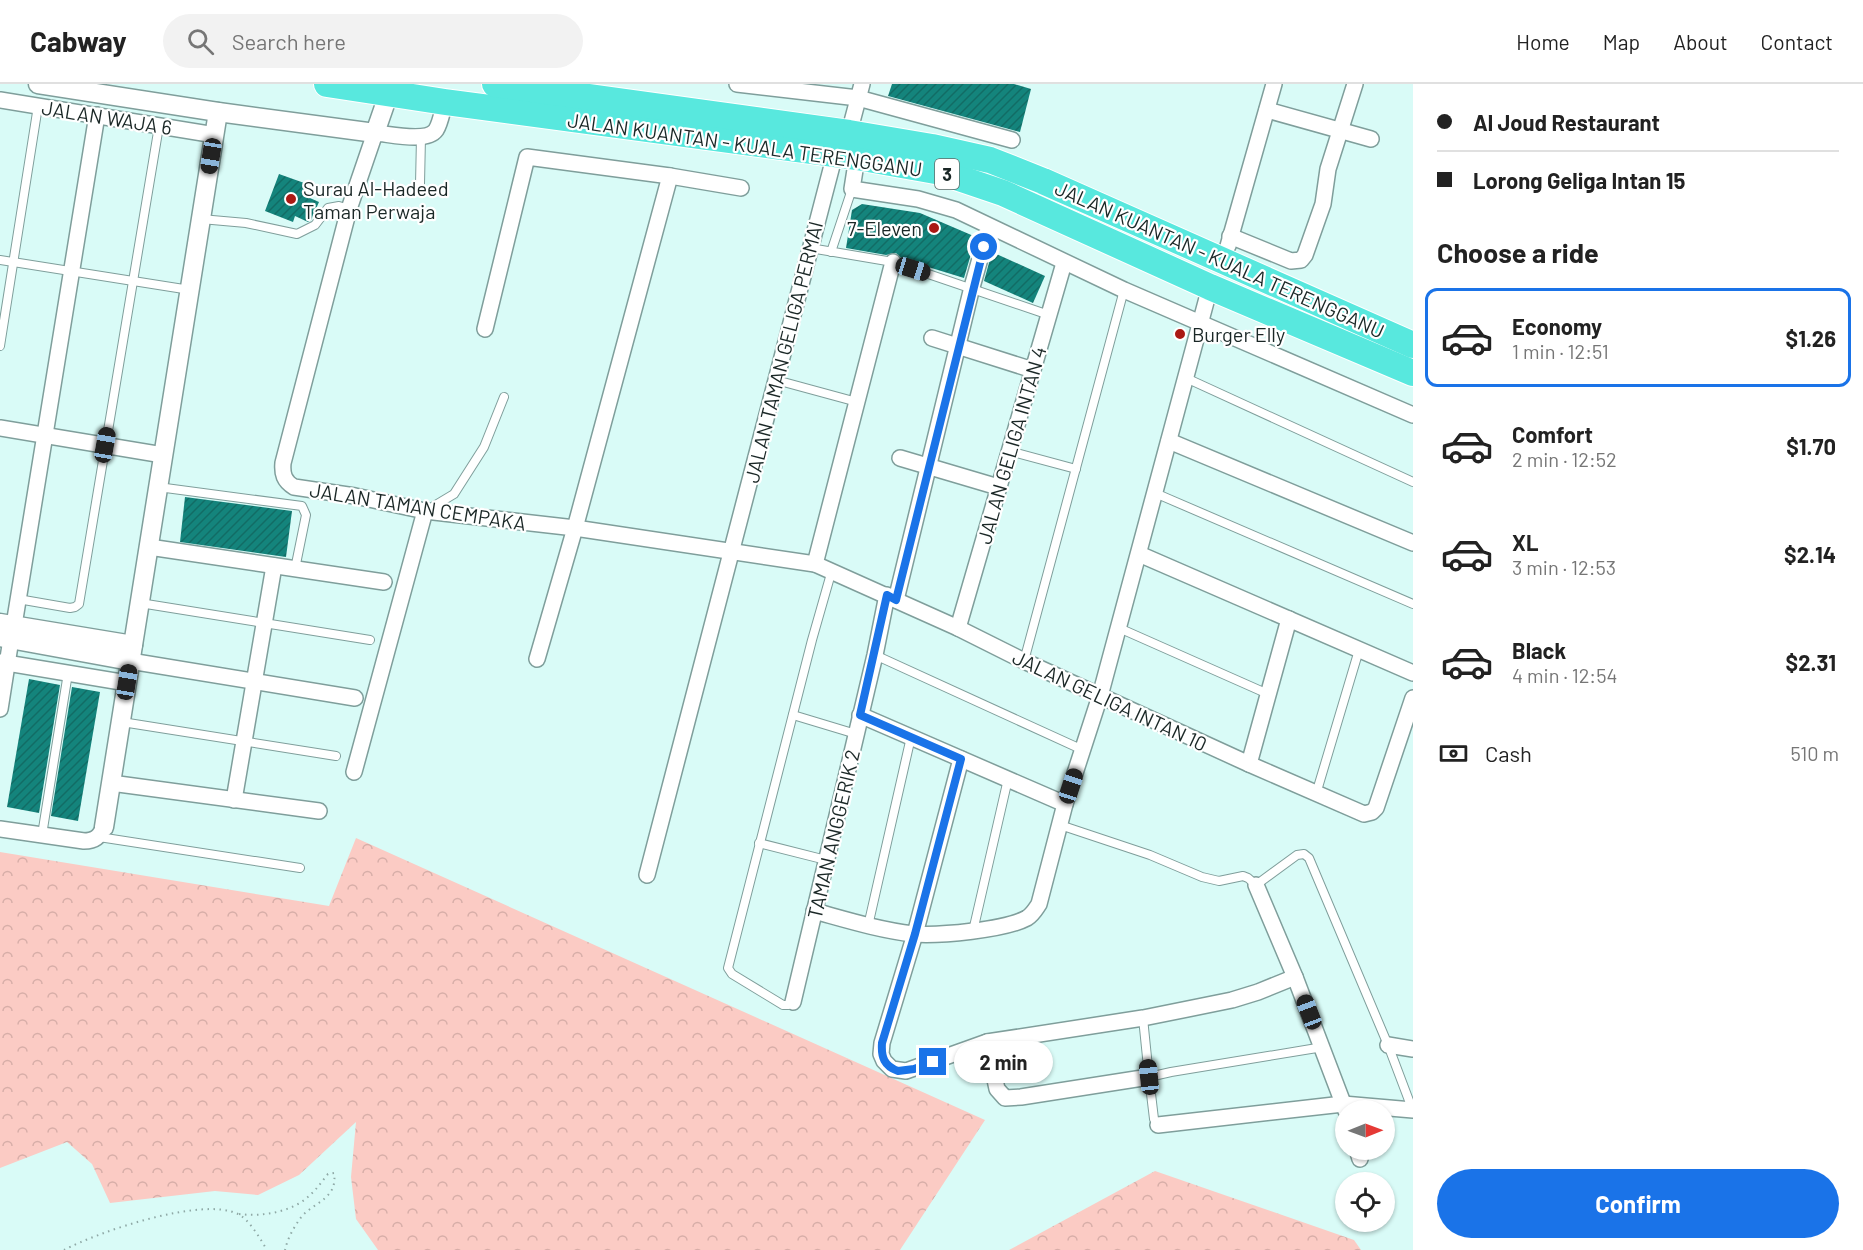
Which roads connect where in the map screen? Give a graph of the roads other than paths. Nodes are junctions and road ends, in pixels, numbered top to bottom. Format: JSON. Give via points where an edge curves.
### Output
{"nodes":[{"id":1,"x":38,"y":84,"type":"edge"},
{"id":2,"x":327,"y":84,"type":"edge"},
{"id":3,"x":495,"y":84,"type":"edge"},
{"id":4,"x":737,"y":84,"type":"edge"},
{"id":5,"x":1274,"y":84,"type":"edge"},
{"id":6,"x":1355,"y":84,"type":"edge"},
{"id":7,"x":390,"y":88,"type":"edge"},
{"id":8,"x":860,"y":91,"type":"edge"},
{"id":9,"x":0,"y":100,"type":"edge"},
{"id":10,"x":445,"y":102,"type":"junction"},
{"id":11,"x":38,"y":106,"type":"junction"},
{"id":12,"x":1267,"y":110,"type":"junction"},
{"id":13,"x":218,"y":112,"type":"junction"},
{"id":14,"x":97,"y":115,"type":"junction"},
{"id":15,"x":159,"y":126,"type":"junction"},
{"id":16,"x":1342,"y":130,"type":"junction"},
{"id":17,"x":375,"y":133,"type":"junction"},
{"id":18,"x":849,"y":133,"type":"junction"},
{"id":19,"x":215,"y":135,"type":"junction"},
{"id":20,"x":421,"y":137,"type":"junction"},
{"id":21,"x":1371,"y":139,"type":"dead end"},
{"id":22,"x":1012,"y":140,"type":"dead end"},
{"id":23,"x":846,"y":155,"type":"junction"},
{"id":24,"x":670,"y":176,"type":"junction"},
{"id":25,"x":420,"y":184,"type":"dead end"},
{"id":26,"x":741,"y":188,"type":"dead end"},
{"id":27,"x":852,"y":189,"type":"junction"},
{"id":28,"x":349,"y":209,"type":"junction"},
{"id":29,"x":201,"y":219,"type":"junction"},
{"id":30,"x":989,"y":227,"type":"junction"},
{"id":31,"x":1230,"y":236,"type":"junction"},
{"id":32,"x":810,"y":248,"type":"junction"},
{"id":33,"x":831,"y":252,"type":"junction"},
{"id":34,"x":0,"y":260,"type":"edge"},
{"id":35,"x":1223,"y":261,"type":"junction"},
{"id":36,"x":13,"y":262,"type":"junction"},
{"id":37,"x":893,"y":262,"type":"junction"},
{"id":38,"x":1064,"y":262,"type":"junction"},
{"id":39,"x":72,"y":271,"type":"junction"},
{"id":40,"x":133,"y":281,"type":"junction"},
{"id":41,"x":972,"y":287,"type":"junction"},
{"id":42,"x":1210,"y":287,"type":"junction"},
{"id":43,"x":190,"y":290,"type":"junction"},
{"id":44,"x":1124,"y":290,"type":"junction"},
{"id":45,"x":1049,"y":315,"type":"junction"},
{"id":46,"x":1201,"y":322,"type":"junction"},
{"id":47,"x":485,"y":329,"type":"dead end"},
{"id":48,"x":932,"y":338,"type":"dead end"},
{"id":49,"x":1413,"y":345,"type":"edge"},
{"id":50,"x":0,"y":346,"type":"edge"},
{"id":51,"x":958,"y":346,"type":"junction"},
{"id":52,"x":1033,"y":370,"type":"junction"},
{"id":53,"x":1413,"y":373,"type":"edge"},
{"id":54,"x":1186,"y":378,"type":"junction"},
{"id":55,"x":776,"y":380,"type":"junction"},
{"id":56,"x":504,"y":397,"type":"dead end"},
{"id":57,"x":857,"y":402,"type":"junction"},
{"id":58,"x":1413,"y":415,"type":"edge"},
{"id":59,"x":0,"y":428,"type":"edge"},
{"id":60,"x":45,"y":436,"type":"junction"},
{"id":61,"x":1169,"y":441,"type":"junction"},
{"id":62,"x":105,"y":445,"type":"junction"},
{"id":63,"x":1009,"y":451,"type":"junction"},
{"id":64,"x":164,"y":455,"type":"junction"},
{"id":65,"x":900,"y":458,"type":"dead end"},
{"id":66,"x":929,"y":466,"type":"junction"},
{"id":67,"x":1076,"y":469,"type":"junction"},
{"id":68,"x":1413,"y":482,"type":"edge"},
{"id":69,"x":158,"y":487,"type":"junction"},
{"id":70,"x":998,"y":487,"type":"junction"},
{"id":71,"x":1155,"y":493,"type":"junction"},
{"id":72,"x":425,"y":511,"type":"junction"},
{"id":73,"x":575,"y":528,"type":"junction"},
{"id":74,"x":1413,"y":543,"type":"edge"},
{"id":75,"x":148,"y":547,"type":"junction"},
{"id":76,"x":732,"y":550,"type":"junction"},
{"id":77,"x":1139,"y":554,"type":"junction"},
{"id":78,"x":815,"y":564,"type":"junction"},
{"id":79,"x":274,"y":566,"type":"junction"},
{"id":80,"x":295,"y":569,"type":"junction"},
{"id":81,"x":832,"y":570,"type":"junction"},
{"id":82,"x":384,"y":582,"type":"dead end"},
{"id":83,"x":891,"y":597,"type":"junction"},
{"id":84,"x":18,"y":600,"type":"junction"},
{"id":85,"x":140,"y":603,"type":"junction"},
{"id":86,"x":1413,"y":604,"type":"edge"},
{"id":87,"x":1289,"y":620,"type":"junction"},
{"id":88,"x":265,"y":623,"type":"junction"},
{"id":89,"x":958,"y":628,"type":"junction"},
{"id":90,"x":1119,"y":628,"type":"junction"},
{"id":91,"x":6,"y":631,"type":"edge"},
{"id":92,"x":370,"y":640,"type":"dead end"},
{"id":93,"x":1359,"y":650,"type":"junction"},
{"id":94,"x":132,"y":653,"type":"junction"},
{"id":95,"x":875,"y":656,"type":"junction"},
{"id":96,"x":537,"y":659,"type":"dead end"},
{"id":97,"x":1024,"y":661,"type":"junction"},
{"id":98,"x":4,"y":662,"type":"edge"},
{"id":99,"x":68,"y":673,"type":"junction"},
{"id":100,"x":1413,"y":673,"type":"edge"},
{"id":101,"x":256,"y":680,"type":"junction"},
{"id":102,"x":127,"y":682,"type":"junction"},
{"id":103,"x":1269,"y":694,"type":"junction"},
{"id":104,"x":1100,"y":696,"type":"junction"},
{"id":105,"x":355,"y":698,"type":"dead end"},
{"id":106,"x":1413,"y":698,"type":"edge"},
{"id":107,"x":0,"y":709,"type":"edge"},
{"id":108,"x":793,"y":715,"type":"junction"},
{"id":109,"x":860,"y":715,"type":"junction"},
{"id":110,"x":121,"y":722,"type":"junction"},
{"id":111,"x":856,"y":734,"type":"junction"},
{"id":112,"x":911,"y":737,"type":"junction"},
{"id":113,"x":245,"y":740,"type":"junction"},
{"id":114,"x":1083,"y":750,"type":"junction"},
{"id":115,"x":336,"y":756,"type":"dead end"},
{"id":116,"x":961,"y":759,"type":"junction"},
{"id":117,"x":1249,"y":765,"type":"junction"},
{"id":118,"x":354,"y":772,"type":"dead end"},
{"id":119,"x":1008,"y":779,"type":"junction"},
{"id":120,"x":111,"y":783,"type":"junction"},
{"id":121,"x":1316,"y":794,"type":"junction"},
{"id":122,"x":234,"y":800,"type":"junction"},
{"id":123,"x":1065,"y":804,"type":"junction"},
{"id":124,"x":319,"y":811,"type":"dead end"},
{"id":125,"x":1060,"y":825,"type":"junction"},
{"id":126,"x":0,"y":829,"type":"edge"},
{"id":127,"x":101,"y":832,"type":"junction"},
{"id":128,"x":42,"y":835,"type":"junction"},
{"id":129,"x":759,"y":843,"type":"junction"},
{"id":130,"x":826,"y":860,"type":"junction"},
{"id":131,"x":300,"y":868,"type":"dead end"},
{"id":132,"x":647,"y":875,"type":"dead end"},
{"id":133,"x":1256,"y":885,"type":"junction"},
{"id":134,"x":814,"y":911,"type":"junction"},
{"id":135,"x":868,"y":926,"type":"junction"},
{"id":136,"x":973,"y":931,"type":"junction"},
{"id":137,"x":915,"y":934,"type":"junction"},
{"id":138,"x":1295,"y":976,"type":"junction"},
{"id":139,"x":793,"y":1002,"type":"joint"},
{"id":140,"x":1143,"y":1018,"type":"junction"},
{"id":141,"x":987,"y":1042,"type":"junction"},
{"id":142,"x":1388,"y":1045,"type":"junction"},
{"id":143,"x":1323,"y":1047,"type":"junction"},
{"id":144,"x":1413,"y":1049,"type":"edge"},
{"id":145,"x":1149,"y":1077,"type":"junction"},
{"id":146,"x":1341,"y":1100,"type":"edge"},
{"id":147,"x":1335,"y":1109,"type":"edge"},
{"id":148,"x":1395,"y":1109,"type":"edge"},
{"id":149,"x":1413,"y":1110,"type":"edge"},
{"id":150,"x":1158,"y":1125,"type":"joint"}],
"edges":[{"from":1,"to":13,"type":"street"},
{"from":2,"to":7,"type":"highway","name":"JALAN KUANTAN - KUALA TERENGGANU","number":"3"},
{"from":3,"to":18,"type":"highway","name":"JALAN KUANTAN - KUALA TERENGGANU","number":"3"},
{"from":4,"to":8,"type":"street"},
{"from":5,"to":12,"type":"street"},
{"from":6,"to":16,"type":"street"},
{"from":7,"to":10,"type":"highway","name":"JALAN KUANTAN - KUALA TERENGGANU","number":"3"},
{"from":7,"to":17,"type":"street"},
{"from":8,"to":18,"type":"street"},
{"from":8,"to":22,"type":"street"},
{"from":9,"to":11,"type":"street","name":"JALAN WAJA 6"},
{"from":10,"to":20,"type":"street","via":[[437,129]]},
{"from":10,"to":23,"type":"highway","name":"JALAN KUANTAN - KUALA TERENGGANU","number":"3"},
{"from":11,"to":14,"type":"street","name":"JALAN WAJA 6"},
{"from":11,"to":36,"type":"lane"},
{"from":12,"to":16,"type":"street"},
{"from":12,"to":31,"type":"street"},
{"from":13,"to":17,"type":"street"},
{"from":13,"to":19,"type":"street"},
{"from":14,"to":15,"type":"street","name":"JALAN WAJA 6"},
{"from":14,"to":39,"type":"street"},
{"from":15,"to":19,"type":"street","name":"JALAN WAJA 6"},
{"from":15,"to":40,"type":"lane"},
{"from":16,"to":21,"type":"street"},
{"from":16,"to":31,"type":"street","via":[[1328,169],[1323,204],[1301,260],[1291,261]]},
{"from":17,"to":20,"type":"street"},
{"from":17,"to":28,"type":"street","name":"JALAN TAMAN CEMPAKA"},
{"from":18,"to":35,"type":"highway","name":"JALAN KUANTAN - KUALA TERENGGANU","number":"3","via":[[990,160]]},
{"from":19,"to":29,"type":"street"},
{"from":20,"to":25,"type":"lane"},
{"from":23,"to":27,"type":"street"},
{"from":23,"to":32,"type":"street","name":"JALAN TAMAN GELIGA PERMAI"},
{"from":23,"to":42,"type":"highway","name":"JALAN KUANTAN - KUALA TERENGGANU","number":"3","via":[[940,172],[1003,193]]},
{"from":24,"to":26,"type":"street"},
{"from":24,"to":47,"type":"street","via":[[526,157]]},
{"from":24,"to":73,"type":"street"},
{"from":27,"to":30,"type":"street","via":[[938,204]]},
{"from":27,"to":33,"type":"lane"},
{"from":28,"to":29,"type":"lane","via":[[328,207],[315,225],[297,234]]},
{"from":28,"to":72,"type":"street","name":"JALAN TAMAN CEMPAKA","via":[[282,472],[294,487]]},
{"from":29,"to":43,"type":"street"},
{"from":30,"to":38,"type":"street"},
{"from":30,"to":41,"type":"street","name":"TAMAN ANGGERIK 2"},
{"from":31,"to":35,"type":"street"},
{"from":32,"to":33,"type":"lane"},
{"from":32,"to":55,"type":"street","name":"JALAN TAMAN GELIGA PERMAI"},
{"from":33,"to":37,"type":"lane"},
{"from":34,"to":36,"type":"lane"},
{"from":35,"to":49,"type":"highway","name":"JALAN KUANTAN - KUALA TERENGGANU","number":"3"},
{"from":36,"to":39,"type":"lane"},
{"from":36,"to":50,"type":"lane"},
{"from":37,"to":41,"type":"lane"},
{"from":37,"to":57,"type":"street"},
{"from":38,"to":44,"type":"street"},
{"from":38,"to":45,"type":"street","name":"JALAN GELIGA INTAN 4"},
{"from":39,"to":40,"type":"lane"},
{"from":39,"to":60,"type":"street"},
{"from":40,"to":43,"type":"lane"},
{"from":40,"to":62,"type":"lane"},
{"from":41,"to":45,"type":"lane"},
{"from":41,"to":51,"type":"street","name":"TAMAN ANGGERIK 2"},
{"from":42,"to":46,"type":"street"},
{"from":42,"to":53,"type":"highway","name":"JALAN KUANTAN - KUALA TERENGGANU","number":"3"},
{"from":43,"to":64,"type":"street"},
{"from":44,"to":46,"type":"street"},
{"from":44,"to":67,"type":"lane"},
{"from":45,"to":52,"type":"street","name":"JALAN GELIGA INTAN 4"},
{"from":46,"to":54,"type":"street"},
{"from":46,"to":58,"type":"street"},
{"from":48,"to":51,"type":"street"},
{"from":51,"to":52,"type":"street"},
{"from":51,"to":66,"type":"street","name":"TAMAN ANGGERIK 2"},
{"from":52,"to":63,"type":"street","name":"JALAN GELIGA INTAN 4"},
{"from":54,"to":61,"type":"street"},
{"from":54,"to":68,"type":"lane"},
{"from":55,"to":57,"type":"lane"},
{"from":55,"to":76,"type":"street","name":"JALAN TAMAN GELIGA PERMAI"},
{"from":56,"to":72,"type":"lane","via":[[484,447],[454,494]]},
{"from":57,"to":78,"type":"street"},
{"from":59,"to":60,"type":"street"},
{"from":60,"to":62,"type":"street"},
{"from":60,"to":84,"type":"street"},
{"from":61,"to":71,"type":"street"},
{"from":61,"to":74,"type":"street"},
{"from":62,"to":64,"type":"street"},
{"from":62,"to":84,"type":"lane","via":[[78,604],[70,608]]},
{"from":63,"to":67,"type":"lane"},
{"from":63,"to":70,"type":"street","name":"JALAN GELIGA INTAN 4"},
{"from":64,"to":69,"type":"street"},
{"from":65,"to":66,"type":"street"},
{"from":66,"to":70,"type":"street"},
{"from":66,"to":83,"type":"street","name":"TAMAN ANGGERIK 2"},
{"from":67,"to":97,"type":"lane"},
{"from":69,"to":75,"type":"street"},
{"from":69,"to":80,"type":"lane","via":[[302,506],[306,515]]},
{"from":70,"to":89,"type":"street","name":"JALAN GELIGA INTAN 4"},
{"from":71,"to":77,"type":"street"},
{"from":71,"to":86,"type":"lane"},
{"from":72,"to":73,"type":"street","name":"JALAN TAMAN CEMPAKA"},
{"from":72,"to":118,"type":"street"},
{"from":73,"to":76,"type":"street","name":"JALAN TAMAN CEMPAKA"},
{"from":73,"to":96,"type":"street"},
{"from":75,"to":79,"type":"street"},
{"from":75,"to":85,"type":"street"},
{"from":76,"to":78,"type":"street","name":"JALAN GELIGA INTAN 10"},
{"from":76,"to":132,"type":"street","name":"JALAN TAMAN GELIGA PERMAI"},
{"from":77,"to":87,"type":"street"},
{"from":77,"to":90,"type":"street"},
{"from":78,"to":81,"type":"street","name":"JALAN GELIGA INTAN 10"},
{"from":79,"to":80,"type":"street"},
{"from":79,"to":88,"type":"street"},
{"from":80,"to":82,"type":"street"},
{"from":81,"to":83,"type":"street","name":"JALAN GELIGA INTAN 10"},
{"from":81,"to":108,"type":"lane"},
{"from":83,"to":89,"type":"street","name":"JALAN GELIGA INTAN 10"},
{"from":83,"to":95,"type":"street","name":"TAMAN ANGGERIK 2"},
{"from":84,"to":91,"type":"street"},
{"from":85,"to":88,"type":"lane"},
{"from":85,"to":94,"type":"street"},
{"from":87,"to":93,"type":"street"},
{"from":87,"to":103,"type":"street"},
{"from":88,"to":92,"type":"lane"},
{"from":88,"to":101,"type":"street"},
{"from":89,"to":97,"type":"street","name":"JALAN GELIGA INTAN 10"},
{"from":90,"to":103,"type":"lane"},
{"from":90,"to":104,"type":"street"},
{"from":91,"to":94,"type":"street"},
{"from":91,"to":98,"type":"street"},
{"from":93,"to":100,"type":"street"},
{"from":93,"to":121,"type":"lane"},
{"from":94,"to":101,"type":"street"},
{"from":94,"to":102,"type":"street"},
{"from":95,"to":109,"type":"street","name":"TAMAN ANGGERIK 2"},
{"from":95,"to":114,"type":"lane"},
{"from":97,"to":104,"type":"street","name":"JALAN GELIGA INTAN 10"},
{"from":98,"to":99,"type":"street"},
{"from":98,"to":107,"type":"street"},
{"from":99,"to":102,"type":"street"},
{"from":99,"to":128,"type":"lane"},
{"from":101,"to":105,"type":"street"},
{"from":101,"to":113,"type":"street"},
{"from":102,"to":110,"type":"street"},
{"from":103,"to":117,"type":"street"},
{"from":104,"to":114,"type":"street"},
{"from":104,"to":117,"type":"street","name":"JALAN GELIGA INTAN 10"},
{"from":106,"to":121,"type":"street","name":"JALAN GELIGA INTAN 10","via":[[1372,812],[1364,814]]},
{"from":108,"to":111,"type":"lane"},
{"from":108,"to":129,"type":"lane"},
{"from":109,"to":111,"type":"street","name":"TAMAN ANGGERIK 2"},
{"from":109,"to":112,"type":"street"},
{"from":110,"to":113,"type":"lane"},
{"from":110,"to":120,"type":"street"},
{"from":111,"to":130,"type":"street","name":"TAMAN ANGGERIK 2"},
{"from":112,"to":116,"type":"street"},
{"from":112,"to":135,"type":"lane"},
{"from":113,"to":115,"type":"lane"},
{"from":113,"to":122,"type":"street"},
{"from":114,"to":123,"type":"street"},
{"from":116,"to":119,"type":"street"},
{"from":116,"to":137,"type":"street"},
{"from":117,"to":121,"type":"street","name":"JALAN GELIGA INTAN 10"},
{"from":119,"to":123,"type":"street"},
{"from":119,"to":136,"type":"lane"},
{"from":120,"to":122,"type":"street"},
{"from":120,"to":127,"type":"street"},
{"from":122,"to":124,"type":"street"},
{"from":123,"to":125,"type":"street"},
{"from":125,"to":133,"type":"lane","via":[[1202,877],[1219,881],[1243,876]]},
{"from":125,"to":136,"type":"street","via":[[1039,904],[1033,913],[1016,922]]},
{"from":126,"to":128,"type":"street"},
{"from":127,"to":128,"type":"street","via":[[84,842]]},
{"from":127,"to":131,"type":"lane"},
{"from":129,"to":130,"type":"lane"},
{"from":129,"to":139,"type":"lane","via":[[728,968],[783,1005]]},
{"from":130,"to":134,"type":"street","name":"TAMAN ANGGERIK 2"},
{"from":133,"to":138,"type":"street"},
{"from":133,"to":142,"type":"lane","via":[[1297,855],[1309,858]]},
{"from":134,"to":135,"type":"street"},
{"from":134,"to":139,"type":"street","name":"TAMAN ANGGERIK 2"},
{"from":135,"to":137,"type":"street"},
{"from":136,"to":137,"type":"street"},
{"from":137,"to":141,"type":"street","via":[[882,1043],[884,1061],[892,1069],[906,1071]]},
{"from":138,"to":140,"type":"street","via":[[1232,1000]]},
{"from":138,"to":143,"type":"street"},
{"from":140,"to":141,"type":"street"},
{"from":140,"to":145,"type":"lane"},
{"from":141,"to":145,"type":"street","via":[[997,1089],[1005,1098]]},
{"from":142,"to":144,"type":"street"},
{"from":142,"to":149,"type":"lane"},
{"from":143,"to":145,"type":"lane"},
{"from":143,"to":146,"type":"street"},
{"from":145,"to":150,"type":"lane"},
{"from":147,"to":150,"type":"street"},
{"from":148,"to":149,"type":"street"}]}
